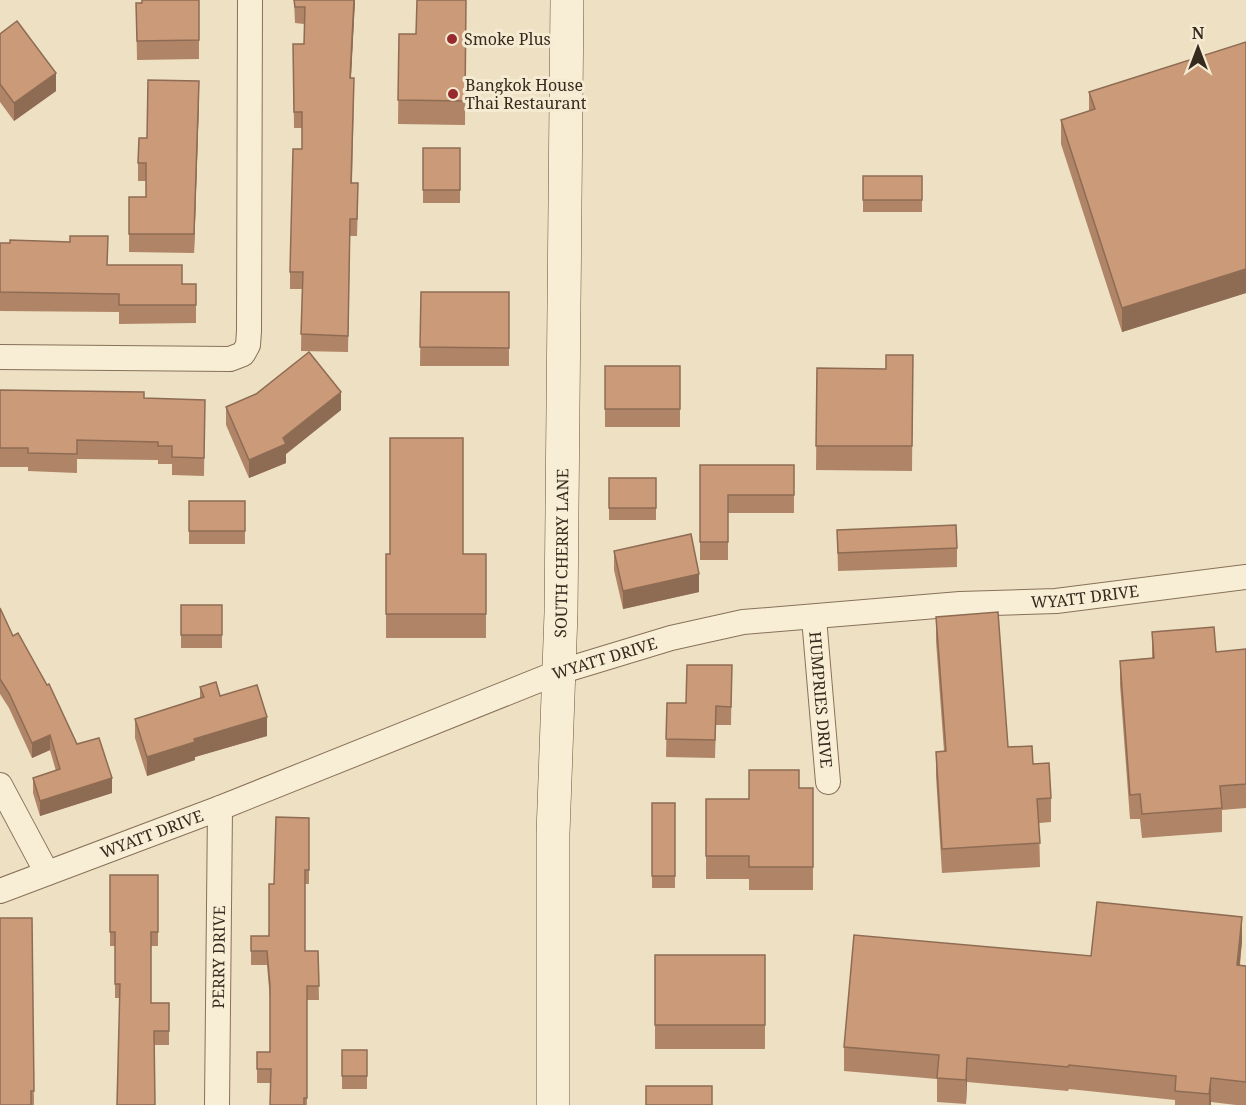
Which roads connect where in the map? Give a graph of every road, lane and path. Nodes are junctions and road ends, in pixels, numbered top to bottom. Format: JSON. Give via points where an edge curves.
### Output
{"nodes":[{"id":1,"x":250,"y":0,"type":"edge"},
{"id":2,"x":567,"y":0,"type":"edge"},
{"id":3,"x":0,"y":357,"type":"edge"},
{"id":4,"x":1246,"y":577,"type":"edge"},
{"id":5,"x":814,"y":618,"type":"junction"},
{"id":6,"x":559,"y":672,"type":"junction"},
{"id":7,"x":828,"y":782,"type":"dead end"},
{"id":8,"x":0,"y":785,"type":"edge"},
{"id":9,"x":220,"y":808,"type":"junction"},
{"id":10,"x":47,"y":873,"type":"junction"},
{"id":11,"x":0,"y":891,"type":"edge"},
{"id":12,"x":217,"y":1105,"type":"edge"},
{"id":13,"x":553,"y":1105,"type":"edge"}],
"edges":[{"from":1,"to":3,"type":"street","via":[[249,332],[243,354],[230,359]]},
{"from":2,"to":6,"type":"street","name":"SOUTH CHERRY LANE"},
{"from":4,"to":5,"type":"street","name":"WYATT DRIVE","via":[[1056,601],[960,604]]},
{"from":5,"to":6,"type":"street","name":"WYATT DRIVE","via":[[743,622],[671,638]]},
{"from":5,"to":7,"type":"street","name":"HUMPRIES DRIVE"},
{"from":6,"to":9,"type":"street","name":"WYATT DRIVE"},
{"from":6,"to":13,"type":"street","name":"SOUTH CHERRY LANE","via":[[553,834]]},
{"from":8,"to":10,"type":"street"},
{"from":9,"to":10,"type":"street","name":"WYATT DRIVE"},
{"from":9,"to":12,"type":"street","name":"PERRY DRIVE"},
{"from":10,"to":11,"type":"street","name":"WYATT DRIVE"}]}
